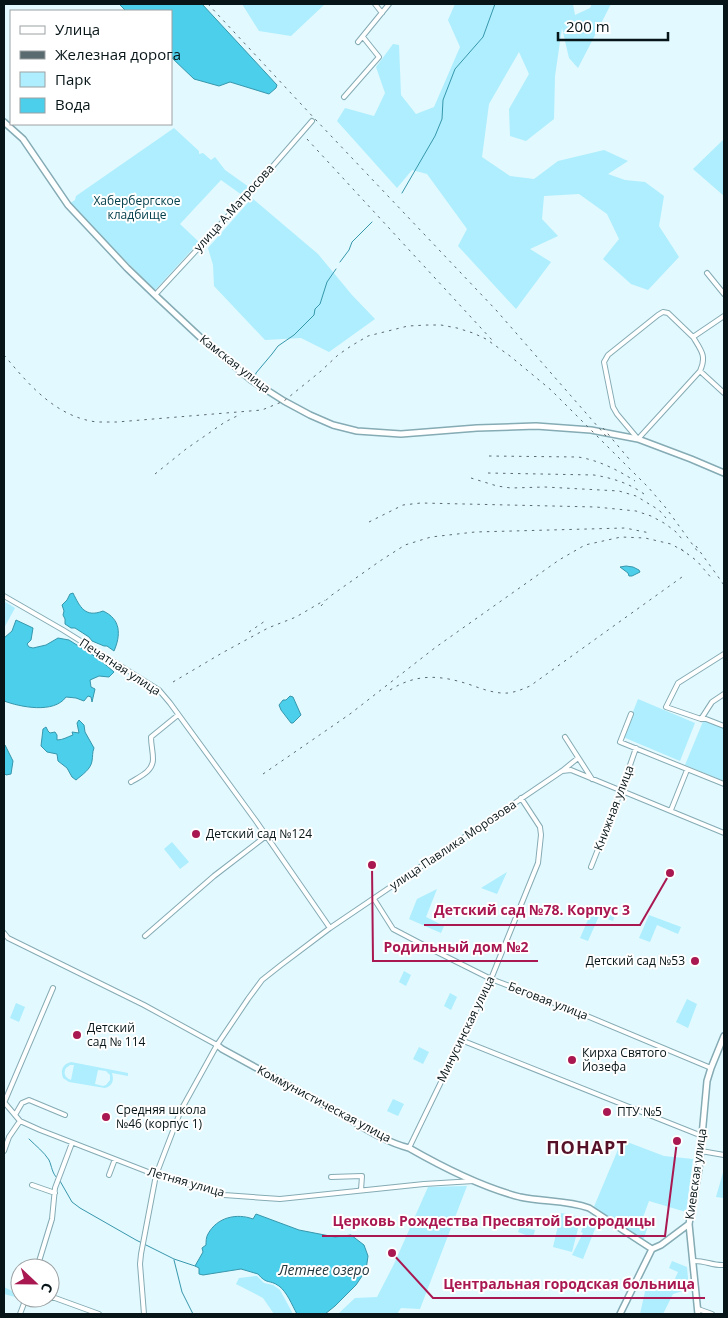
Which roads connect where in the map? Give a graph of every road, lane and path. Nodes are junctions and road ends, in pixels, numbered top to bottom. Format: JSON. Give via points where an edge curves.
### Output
{"nodes":[{"id":1,"x":375,"y":4,"type":"edge"},
{"id":2,"x":389,"y":4,"type":"edge"},
{"id":3,"x":382,"y":13,"type":"junction"},
{"id":4,"x":363,"y":37,"type":"junction"},
{"id":5,"x":358,"y":42,"type":"dead end"},
{"id":6,"x":344,"y":97,"type":"dead end"},
{"id":7,"x":312,"y":121,"type":"dead end"},
{"id":8,"x":4,"y":122,"type":"edge"},
{"id":9,"x":707,"y":273,"type":"dead end"},
{"id":10,"x":724,"y":294,"type":"edge"},
{"id":11,"x":155,"y":295,"type":"junction"},
{"id":12,"x":724,"y":316,"type":"edge"},
{"id":13,"x":693,"y":337,"type":"junction"},
{"id":14,"x":700,"y":371,"type":"junction"},
{"id":15,"x":724,"y":393,"type":"edge"},
{"id":16,"x":638,"y":439,"type":"junction"},
{"id":17,"x":724,"y":474,"type":"edge"},
{"id":18,"x":4,"y":596,"type":"edge"},
{"id":19,"x":724,"y":654,"type":"edge"},
{"id":20,"x":724,"y":694,"type":"edge"},
{"id":21,"x":631,"y":714,"type":"dead end"},
{"id":22,"x":178,"y":715,"type":"junction"},
{"id":23,"x":701,"y":719,"type":"junction"},
{"id":24,"x":724,"y":726,"type":"edge"},
{"id":25,"x":565,"y":737,"type":"dead end"},
{"id":26,"x":636,"y":748,"type":"junction"},
{"id":27,"x":578,"y":758,"type":"junction"},
{"id":28,"x":687,"y":770,"type":"junction"},
{"id":29,"x":562,"y":771,"type":"junction"},
{"id":30,"x":592,"y":779,"type":"junction"},
{"id":31,"x":132,"y":782,"type":"dead end"},
{"id":32,"x":724,"y":784,"type":"edge"},
{"id":33,"x":621,"y":791,"type":"junction"},
{"id":34,"x":521,"y":798,"type":"junction"},
{"id":35,"x":670,"y":810,"type":"junction"},
{"id":36,"x":724,"y":833,"type":"edge"},
{"id":37,"x":266,"y":836,"type":"junction"},
{"id":38,"x":591,"y":867,"type":"dead end"},
{"id":39,"x":374,"y":899,"type":"junction"},
{"id":40,"x":330,"y":928,"type":"junction"},
{"id":41,"x":4,"y":933,"type":"edge"},
{"id":42,"x":144,"y":936,"type":"dead end"},
{"id":43,"x":491,"y":979,"type":"junction"},
{"id":44,"x":53,"y":988,"type":"dead end"},
{"id":45,"x":724,"y":1038,"type":"edge"},
{"id":46,"x":461,"y":1040,"type":"junction"},
{"id":47,"x":217,"y":1045,"type":"junction"},
{"id":48,"x":711,"y":1068,"type":"junction"},
{"id":49,"x":4,"y":1103,"type":"edge"},
{"id":50,"x":15,"y":1115,"type":"junction"},
{"id":51,"x":65,"y":1115,"type":"dead end"},
{"id":52,"x":20,"y":1121,"type":"junction"},
{"id":53,"x":702,"y":1136,"type":"junction"},
{"id":54,"x":72,"y":1143,"type":"junction"},
{"id":55,"x":409,"y":1148,"type":"junction"},
{"id":56,"x":4,"y":1151,"type":"edge"},
{"id":57,"x":701,"y":1151,"type":"junction"},
{"id":58,"x":724,"y":1155,"type":"edge"},
{"id":59,"x":115,"y":1158,"type":"junction"},
{"id":60,"x":108,"y":1175,"type":"dead end"},
{"id":61,"x":156,"y":1175,"type":"junction"},
{"id":62,"x":331,"y":1177,"type":"dead end"},
{"id":63,"x":476,"y":1181,"type":"junction"},
{"id":64,"x":32,"y":1185,"type":"dead end"},
{"id":65,"x":360,"y":1190,"type":"junction"},
{"id":66,"x":54,"y":1193,"type":"junction"},
{"id":67,"x":689,"y":1224,"type":"junction"},
{"id":68,"x":652,"y":1249,"type":"junction"},
{"id":69,"x":40,"y":1258,"type":"edge"},
{"id":70,"x":693,"y":1261,"type":"junction"},
{"id":71,"x":724,"y":1265,"type":"edge"},
{"id":72,"x":60,"y":1300,"type":"edge"},
{"id":73,"x":698,"y":1312,"type":"edge"},
{"id":74,"x":99,"y":1314,"type":"edge"},
{"id":75,"x":144,"y":1314,"type":"edge"},
{"id":76,"x":620,"y":1314,"type":"edge"},
{"id":77,"x":712,"y":1314,"type":"edge"}],
"edges":[{"from":1,"to":3,"type":"street"},
{"from":2,"to":3,"type":"street"},
{"from":3,"to":4,"type":"street"},
{"from":4,"to":5,"type":"street"},
{"from":4,"to":6,"type":"street","via":[[379,57]]},
{"from":7,"to":11,"type":"street","name":"улица А.Матросова"},
{"from":8,"to":11,"type":"main road","name":"Камская улица","via":[[23,140],[68,205]]},
{"from":9,"to":10,"type":"street"},
{"from":11,"to":16,"type":"main road","name":"Камская улица","via":[[259,386],[310,415],[345,429],[401,434],[542,426],[591,430]]},
{"from":12,"to":13,"type":"street"},
{"from":13,"to":14,"type":"street","via":[[704,355]]},
{"from":13,"to":16,"type":"street","via":[[663,312],[608,355],[604,362],[613,407]]},
{"from":14,"to":15,"type":"street"},
{"from":14,"to":16,"type":"street"},
{"from":16,"to":17,"type":"main road","name":"Камская улица"},
{"from":18,"to":22,"type":"street","name":"Печатная улица","via":[[152,685]]},
{"from":19,"to":23,"type":"street","via":[[678,683],[666,707]]},
{"from":20,"to":23,"type":"street","via":[[712,702]]},
{"from":21,"to":26,"type":"street","via":[[620,742]]},
{"from":22,"to":31,"type":"street","via":[[151,737],[151,767]]},
{"from":22,"to":37,"type":"street","name":"Печатная улица"},
{"from":23,"to":24,"type":"street"},
{"from":25,"to":27,"type":"street"},
{"from":26,"to":28,"type":"street"},
{"from":26,"to":33,"type":"street","name":"Книжная улица"},
{"from":27,"to":29,"type":"street","name":"улица Павлика Морозова"},
{"from":27,"to":30,"type":"street"},
{"from":28,"to":32,"type":"street"},
{"from":28,"to":35,"type":"street"},
{"from":29,"to":30,"type":"street","via":[[571,770]]},
{"from":29,"to":34,"type":"street","name":"улица Павлика Морозова"},
{"from":30,"to":33,"type":"street"},
{"from":33,"to":35,"type":"street"},
{"from":33,"to":38,"type":"street","name":"Книжная улица"},
{"from":34,"to":39,"type":"street","name":"улица Павлика Морозова"},
{"from":34,"to":43,"type":"street","name":"Минусинская улица","via":[[540,828],[538,860]]},
{"from":35,"to":36,"type":"street"},
{"from":37,"to":40,"type":"street","name":"Печатная улица"},
{"from":37,"to":42,"type":"street"},
{"from":39,"to":40,"type":"street","name":"улица Павлика Морозова"},
{"from":39,"to":43,"type":"street","name":"Беговая улица","via":[[393,929]]},
{"from":40,"to":47,"type":"street","name":"улица Павлика Морозова","via":[[262,980]]},
{"from":41,"to":47,"type":"street","name":"Коммунистическая улица","via":[[8,938]]},
{"from":43,"to":46,"type":"street","name":"Минусинская улица"},
{"from":43,"to":48,"type":"street","name":"Беговая улица"},
{"from":44,"to":49,"type":"street"},
{"from":45,"to":48,"type":"main road","name":"Киевская улица"},
{"from":46,"to":53,"type":"street"},
{"from":46,"to":55,"type":"street","name":"Минусинская улица"},
{"from":47,"to":55,"type":"main road","name":"Коммунистическая улица","via":[[364,1128]]},
{"from":47,"to":61,"type":"street","name":"улица Павлика Морозова","via":[[181,1110]]},
{"from":48,"to":53,"type":"main road","name":"Киевская улица"},
{"from":49,"to":50,"type":"street","name":"Летняя улица"},
{"from":50,"to":51,"type":"street","via":[[22,1103],[29,1100]]},
{"from":50,"to":52,"type":"street","name":"Летняя улица"},
{"from":52,"to":54,"type":"street","name":"Летняя улица"},
{"from":52,"to":56,"type":"street"},
{"from":53,"to":57,"type":"main road","name":"Киевская улица"},
{"from":54,"to":59,"type":"street","name":"Летняя улица"},
{"from":54,"to":66,"type":"street"},
{"from":55,"to":63,"type":"main road","name":"Коммунистическая улица"},
{"from":57,"to":58,"type":"street"},
{"from":57,"to":67,"type":"main road","name":"Киевская улица"},
{"from":59,"to":60,"type":"street"},
{"from":59,"to":61,"type":"street","name":"Летняя улица"},
{"from":61,"to":65,"type":"street","name":"Летняя улица","via":[[224,1195],[280,1198]]},
{"from":61,"to":75,"type":"street","name":"улица Павлика Морозова","via":[[140,1264]]},
{"from":62,"to":65,"type":"street","via":[[362,1176]]},
{"from":63,"to":65,"type":"street","name":"Летняя улица"},
{"from":63,"to":68,"type":"main road","name":"Коммунистическая улица","via":[[521,1197],[589,1208]]},
{"from":64,"to":66,"type":"street"},
{"from":66,"to":69,"type":"street","via":[[52,1219]]},
{"from":67,"to":68,"type":"main road"},
{"from":67,"to":70,"type":"main road","name":"Киевская улица"},
{"from":68,"to":76,"type":"main road"},
{"from":70,"to":71,"type":"street"},
{"from":70,"to":73,"type":"main road","name":"Киевская улица"},
{"from":72,"to":74,"type":"street"},
{"from":73,"to":77,"type":"street"}]}
